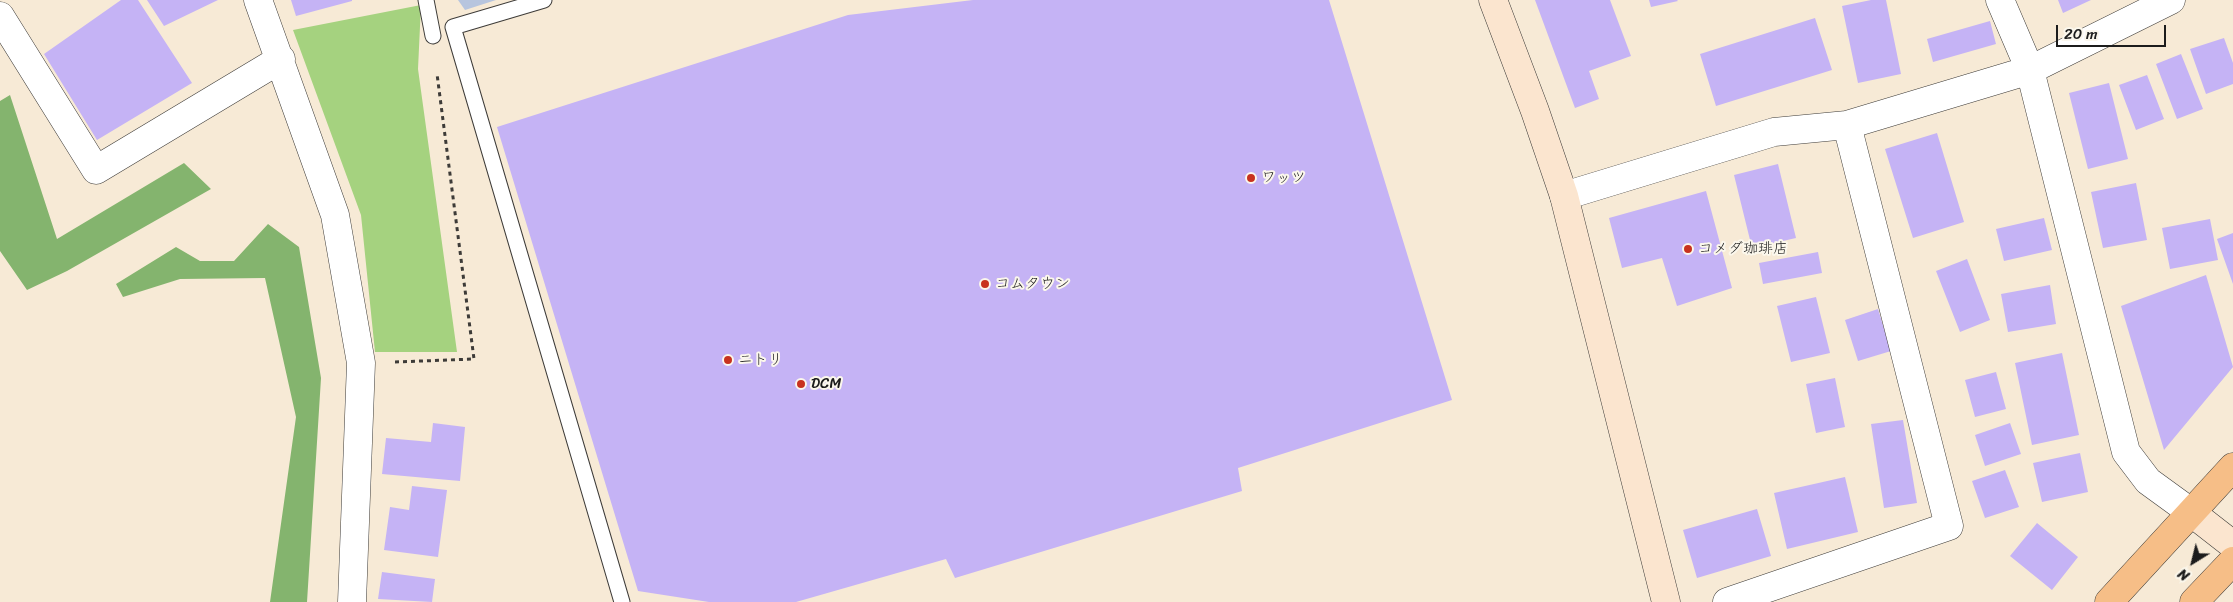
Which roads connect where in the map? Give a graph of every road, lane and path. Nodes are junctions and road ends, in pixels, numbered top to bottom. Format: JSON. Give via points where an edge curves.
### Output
{"nodes":[{"id":1,"x":258,"y":0,"type":"edge"},
{"id":2,"x":426,"y":0,"type":"edge"},
{"id":3,"x":544,"y":0,"type":"edge"},
{"id":4,"x":1492,"y":0,"type":"edge"},
{"id":5,"x":2000,"y":0,"type":"edge"},
{"id":6,"x":2171,"y":0,"type":"edge"},
{"id":7,"x":0,"y":16,"type":"edge"},
{"id":8,"x":433,"y":36,"type":"joint"},
{"id":9,"x":8,"y":46,"type":"edge"},
{"id":10,"x":281,"y":59,"type":"junction"},
{"id":11,"x":2030,"y":70,"type":"junction"},
{"id":12,"x":1847,"y":125,"type":"junction"},
{"id":13,"x":1564,"y":196,"type":"junction"},
{"id":14,"x":362,"y":363,"type":"junction"},
{"id":15,"x":2233,"y":467,"type":"edge"},
{"id":16,"x":2192,"y":513,"type":"junction"},
{"id":17,"x":2233,"y":545,"type":"edge"},
{"id":18,"x":2233,"y":561,"type":"edge"},
{"id":19,"x":352,"y":602,"type":"edge"},
{"id":20,"x":622,"y":602,"type":"edge"},
{"id":21,"x":1666,"y":602,"type":"edge"},
{"id":22,"x":1727,"y":602,"type":"edge"},
{"id":23,"x":2109,"y":602,"type":"edge"},
{"id":24,"x":2194,"y":602,"type":"edge"}],
"edges":[{"from":1,"to":10,"type":"street"},
{"from":2,"to":8,"type":"lane"},
{"from":3,"to":20,"type":"lane","via":[[453,27]]},
{"from":4,"to":13,"type":"street"},
{"from":5,"to":11,"type":"street"},
{"from":6,"to":11,"type":"street"},
{"from":7,"to":9,"type":"street"},
{"from":8,"to":14,"type":"path","via":[[474,359]]},
{"from":9,"to":10,"type":"street","via":[[96,170]]},
{"from":10,"to":14,"type":"street","via":[[335,215]]},
{"from":11,"to":12,"type":"street"},
{"from":11,"to":16,"type":"street","via":[[2126,452],[2148,481]]},
{"from":12,"to":13,"type":"street","via":[[1774,132]]},
{"from":12,"to":22,"type":"street","via":[[1949,526]]},
{"from":13,"to":21,"type":"street"},
{"from":14,"to":19,"type":"street"},
{"from":15,"to":16,"type":"highway"},
{"from":16,"to":17,"type":"street"},
{"from":16,"to":23,"type":"highway"},
{"from":18,"to":24,"type":"highway"}]}
